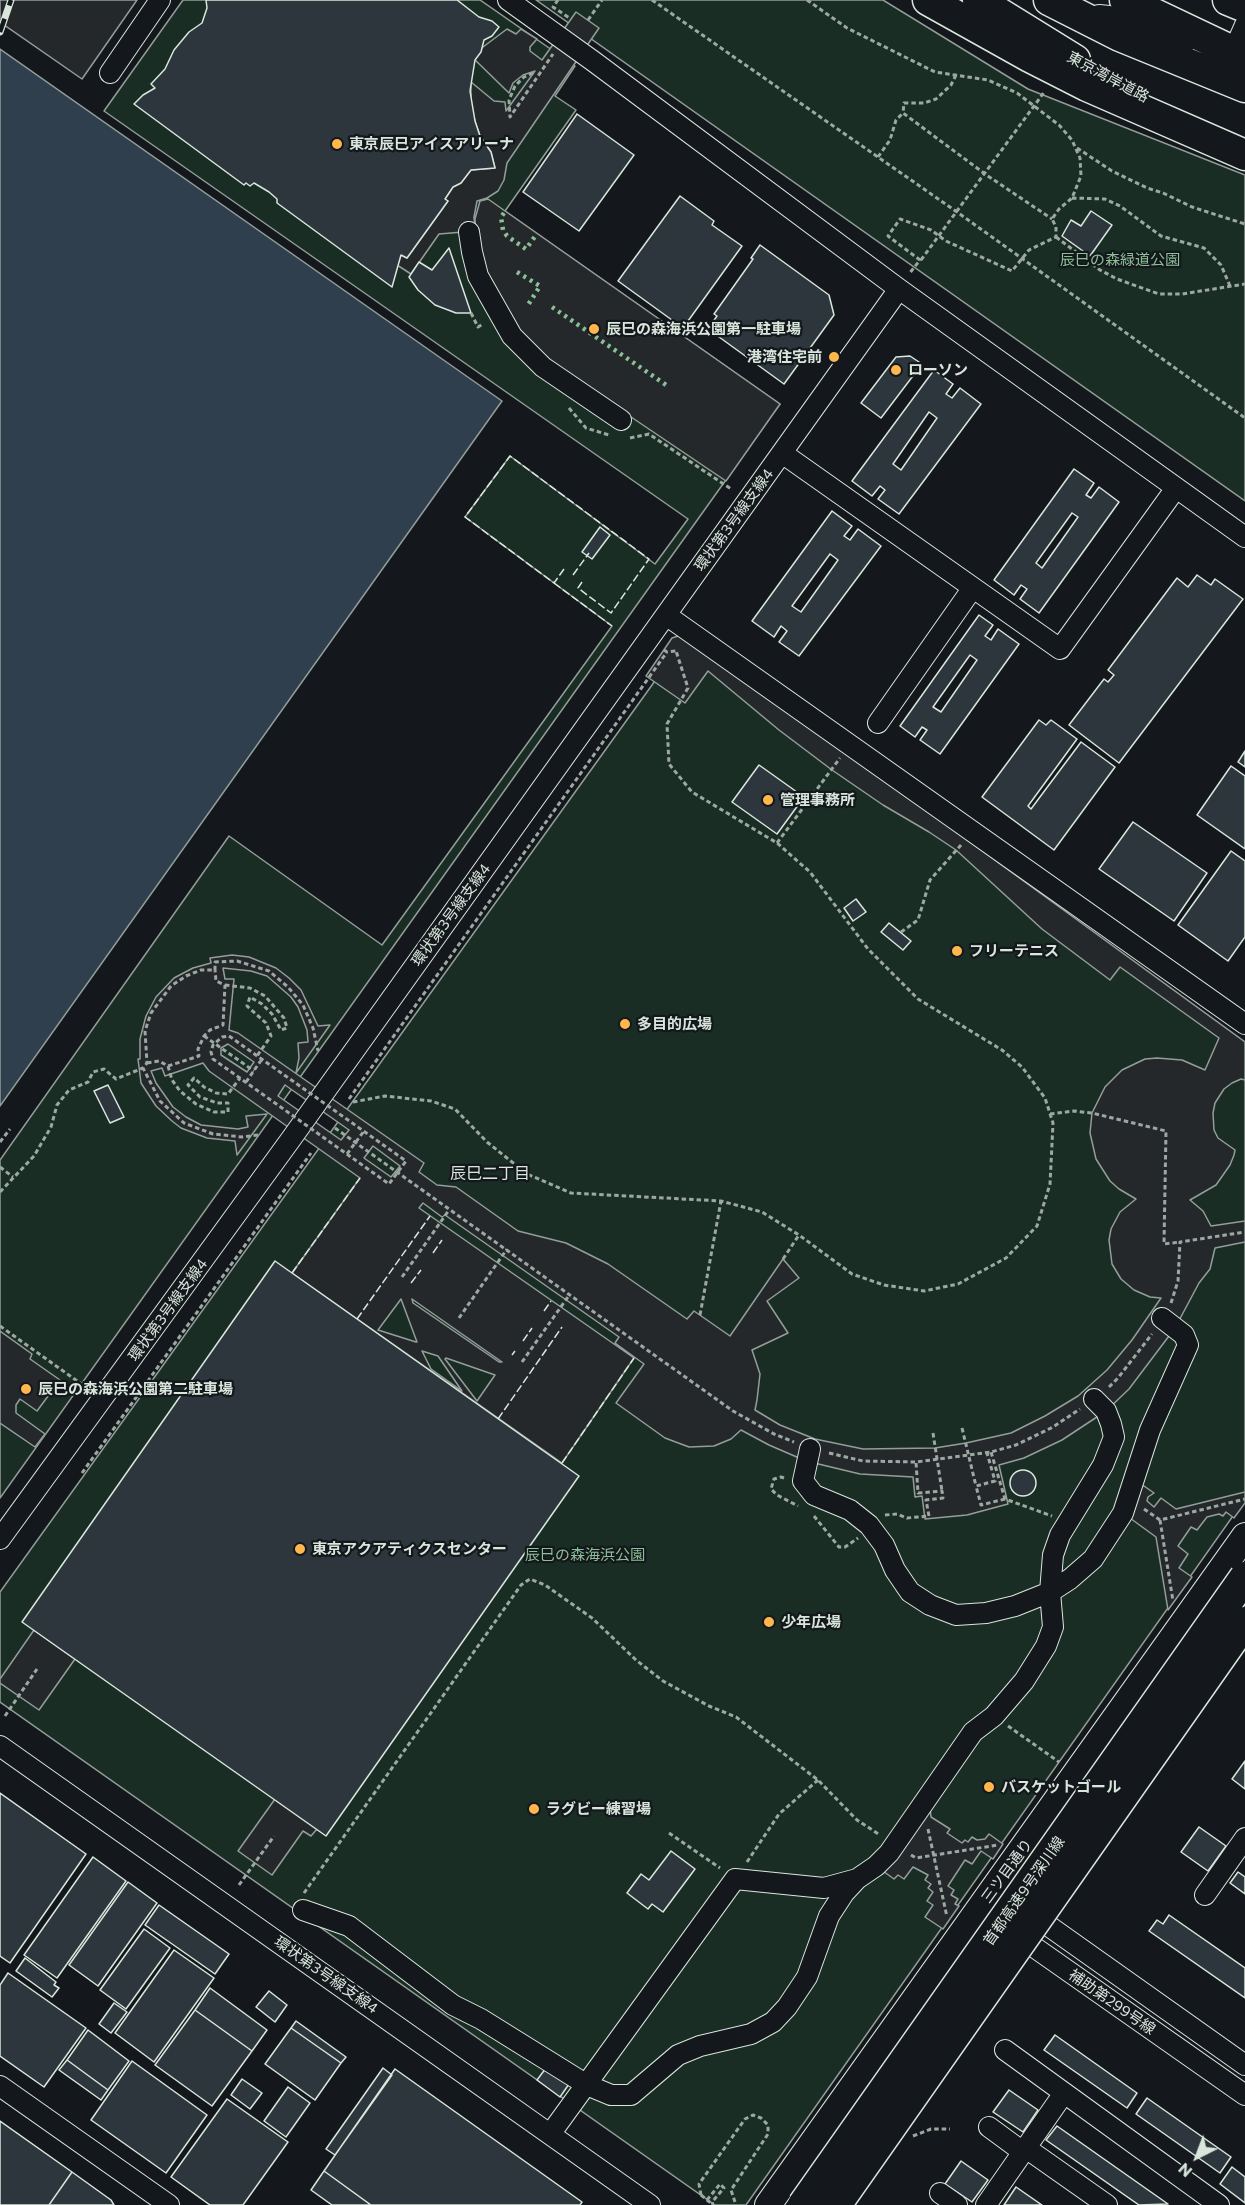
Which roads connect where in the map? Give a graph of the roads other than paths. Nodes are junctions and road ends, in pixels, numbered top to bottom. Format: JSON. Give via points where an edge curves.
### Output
{"nodes":[{"id":1,"x":160,"y":0,"type":"edge"},
{"id":2,"x":508,"y":0,"type":"edge"},
{"id":3,"x":928,"y":0,"type":"edge"},
{"id":4,"x":978,"y":0,"type":"edge"},
{"id":5,"x":1125,"y":0,"type":"edge"},
{"id":6,"x":1228,"y":0,"type":"edge"},
{"id":7,"x":1236,"y":0,"type":"edge"},
{"id":8,"x":1059,"y":5,"type":"edge"},
{"id":9,"x":1245,"y":6,"type":"edge"},
{"id":10,"x":1245,"y":25,"type":"edge"},
{"id":11,"x":1245,"y":59,"type":"edge"},
{"id":12,"x":1245,"y":66,"type":"edge"},
{"id":13,"x":110,"y":73,"type":"dead end"},
{"id":14,"x":1245,"y":87,"type":"edge"},
{"id":15,"x":1245,"y":141,"type":"edge"},
{"id":16,"x":1245,"y":154,"type":"edge"},
{"id":17,"x":469,"y":232,"type":"dead end"},
{"id":18,"x":904,"y":282,"type":"junction"},
{"id":19,"x":621,"y":420,"type":"dead end"},
{"id":20,"x":782,"y":453,"type":"junction"},
{"id":21,"x":1176,"y":488,"type":"junction"},
{"id":22,"x":1245,"y":537,"type":"edge"},
{"id":23,"x":972,"y":589,"type":"junction"},
{"id":24,"x":666,"y":615,"type":"junction"},
{"id":25,"x":878,"y":723,"type":"dead end"},
{"id":26,"x":1245,"y":1024,"type":"edge"},
{"id":27,"x":1162,"y":1318,"type":"road end"},
{"id":28,"x":1094,"y":1399,"type":"road end"},
{"id":29,"x":810,"y":1449,"type":"road end"},
{"id":30,"x":1245,"y":1536,"type":"edge"},
{"id":31,"x":0,"y":1539,"type":"edge"},
{"id":32,"x":1245,"y":1577,"type":"edge"},
{"id":33,"x":1245,"y":1587,"type":"edge"},
{"id":34,"x":1050,"y":1592,"type":"junction"},
{"id":35,"x":1245,"y":1622,"type":"edge"},
{"id":36,"x":1245,"y":1641,"type":"edge"},
{"id":37,"x":0,"y":1746,"type":"edge"},
{"id":38,"x":1245,"y":1838,"type":"edge"},
{"id":39,"x":856,"y":1879,"type":"junction"},
{"id":40,"x":1204,"y":1895,"type":"dead end"},
{"id":41,"x":988,"y":1898,"type":"junction"},
{"id":42,"x":1021,"y":1907,"type":"junction"},
{"id":43,"x":303,"y":1910,"type":"road end"},
{"id":44,"x":1045,"y":1924,"type":"junction"},
{"id":45,"x":1006,"y":1928,"type":"junction"},
{"id":46,"x":1030,"y":1945,"type":"junction"},
{"id":47,"x":1005,"y":2050,"type":"dead end"},
{"id":48,"x":1245,"y":2065,"type":"edge"},
{"id":49,"x":587,"y":2085,"type":"junction"},
{"id":50,"x":0,"y":2086,"type":"edge"},
{"id":51,"x":1064,"y":2093,"type":"junction"},
{"id":52,"x":1245,"y":2095,"type":"edge"},
{"id":53,"x":989,"y":2127,"type":"dead end"},
{"id":54,"x":551,"y":2133,"type":"junction"},
{"id":55,"x":1024,"y":2150,"type":"junction"},
{"id":56,"x":940,"y":2193,"type":"dead end"},
{"id":57,"x":169,"y":2205,"type":"edge"},
{"id":58,"x":650,"y":2205,"type":"edge"},
{"id":59,"x":768,"y":2205,"type":"edge"},
{"id":60,"x":803,"y":2205,"type":"edge"},
{"id":61,"x":811,"y":2205,"type":"edge"},
{"id":62,"x":836,"y":2205,"type":"edge"},
{"id":63,"x":844,"y":2205,"type":"edge"},
{"id":64,"x":957,"y":2205,"type":"edge"},
{"id":65,"x":986,"y":2205,"type":"edge"},
{"id":66,"x":1107,"y":2205,"type":"edge"},
{"id":67,"x":1219,"y":2205,"type":"edge"}],
"edges":[{"from":1,"to":13,"type":"street"},
{"from":2,"to":18,"type":"street"},
{"from":3,"to":16,"type":"highway","via":[[1087,86]]},
{"from":4,"to":15,"type":"highway","name":"東京湾岸道路","via":[[1124,87]]},
{"from":5,"to":11,"type":"highway"},
{"from":6,"to":9,"type":"highway"},
{"from":7,"to":9,"type":"street"},
{"from":8,"to":12,"type":"street","via":[[1109,16]]},
{"from":8,"to":14,"type":"highway","via":[[1120,36]]},
{"from":10,"to":11,"type":"street","via":[[1238,41]]},
{"from":17,"to":19,"type":"street","via":[[478,276],[512,336],[543,367]]},
{"from":18,"to":20,"type":"street","name":"環状第3号線支線4"},
{"from":18,"to":21,"type":"street"},
{"from":20,"to":23,"type":"street"},
{"from":20,"to":24,"type":"street","name":"環状第3号線支線4"},
{"from":21,"to":22,"type":"street"},
{"from":21,"to":23,"type":"street","via":[[1060,649]]},
{"from":23,"to":25,"type":"street"},
{"from":24,"to":26,"type":"street"},
{"from":24,"to":31,"type":"street","name":"環状第3号線支線4"},
{"from":27,"to":34,"type":"street","via":[[1184,1335],[1188,1345],[1150,1430],[1123,1513],[1093,1559]]},
{"from":28,"to":34,"type":"street","via":[[1106,1411],[1114,1437],[1103,1465],[1060,1535],[1053,1555]]},
{"from":29,"to":34,"type":"street","via":[[803,1481],[808,1488],[869,1525],[910,1592],[930,1605],[956,1615],[986,1613]]},
{"from":30,"to":41,"type":"main road","name":"三ツ目通り"},
{"from":32,"to":60,"type":"highway","name":"首都高速9号深川線","bridge":true},
{"from":33,"to":42,"type":"main road"},
{"from":34,"to":39,"type":"street","via":[[1053,1627],[1024,1681],[994,1716],[973,1731],[895,1844],[876,1866]]},
{"from":35,"to":62,"type":"highway","name":"首都高速9号深川線","bridge":true},
{"from":36,"to":44,"type":"main road"},
{"from":37,"to":54,"type":"street","name":"環状第3号線支線4"},
{"from":38,"to":40,"type":"street"},
{"from":39,"to":49,"type":"street","via":[[824,1888],[735,1879]]},
{"from":39,"to":49,"type":"street","via":[[830,1916],[807,1977],[773,2022],[751,2034],[678,2055],[631,2095],[611,2096]]},
{"from":41,"to":42,"type":"street","name":"補助第299号線"},
{"from":41,"to":45,"type":"street","name":"補助第299号線"},
{"from":41,"to":59,"type":"main road","name":"三ツ目通り"},
{"from":42,"to":44,"type":"street","name":"補助第299号線"},
{"from":42,"to":45,"type":"main road"},
{"from":43,"to":49,"type":"street","via":[[349,1926],[453,2005]]},
{"from":44,"to":46,"type":"main road"},
{"from":44,"to":48,"type":"street","name":"補助第299号線"},
{"from":45,"to":46,"type":"street","name":"補助第299号線"},
{"from":45,"to":61,"type":"main road"},
{"from":46,"to":52,"type":"street","name":"補助第299号線"},
{"from":46,"to":63,"type":"main road"},
{"from":47,"to":51,"type":"street"},
{"from":49,"to":54,"type":"street"},
{"from":50,"to":57,"type":"street"},
{"from":51,"to":55,"type":"street"},
{"from":51,"to":67,"type":"street"},
{"from":53,"to":55,"type":"street"},
{"from":54,"to":58,"type":"street","name":"環状第3号線支線4"},
{"from":55,"to":65,"type":"street"},
{"from":55,"to":66,"type":"street"},
{"from":56,"to":64,"type":"street"}]}
